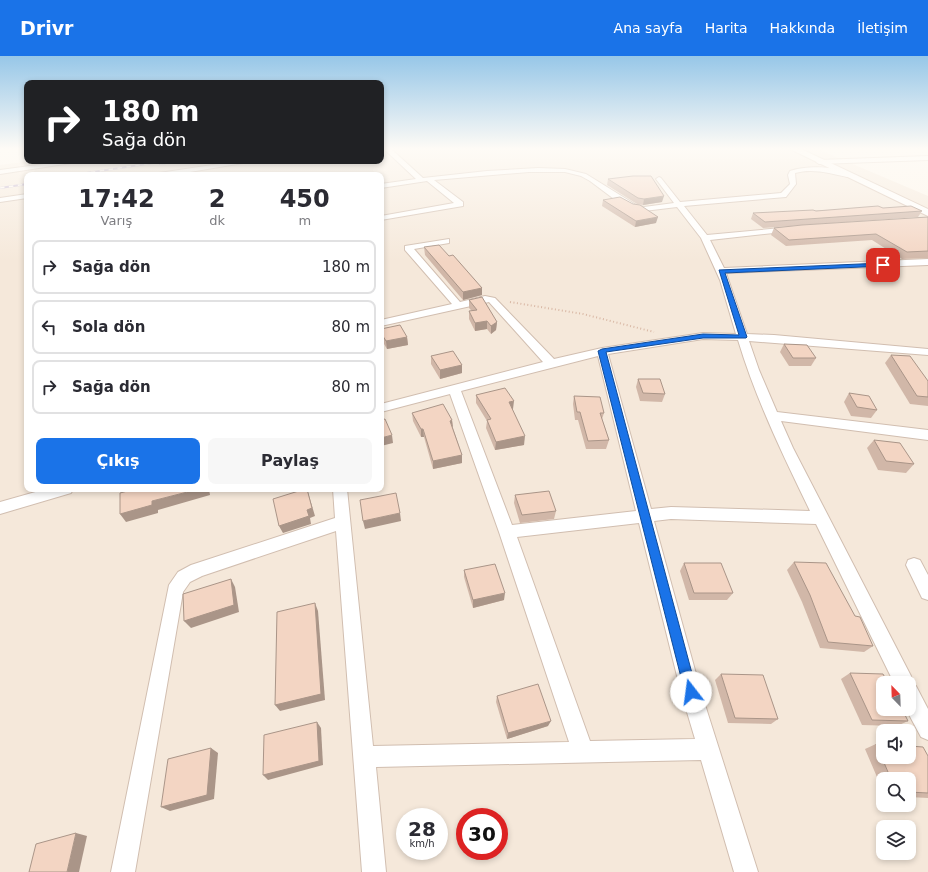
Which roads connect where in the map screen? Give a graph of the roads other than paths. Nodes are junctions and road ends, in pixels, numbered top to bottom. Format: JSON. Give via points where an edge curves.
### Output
{"nodes":[{"id":1,"x":435,"y":186,"type":"edge"},
{"id":2,"x":600,"y":186,"type":"edge"},
{"id":3,"x":665,"y":186,"type":"edge"},
{"id":4,"x":791,"y":186,"type":"edge"},
{"id":5,"x":871,"y":186,"type":"edge"},
{"id":6,"x":24,"y":196,"type":"edge"},
{"id":7,"x":0,"y":200,"type":"edge"},
{"id":8,"x":679,"y":204,"type":"junction"},
{"id":9,"x":928,"y":213,"type":"edge"},
{"id":10,"x":384,"y":217,"type":"edge"},
{"id":11,"x":799,"y":228,"type":"edge"},
{"id":12,"x":705,"y":238,"type":"junction"},
{"id":13,"x":446,"y":241,"type":"dead end"},
{"id":14,"x":928,"y":262,"type":"edge"},
{"id":15,"x":721,"y":272,"type":"junction"},
{"id":16,"x":458,"y":305,"type":"junction"},
{"id":17,"x":384,"y":322,"type":"edge"},
{"id":18,"x":744,"y":337,"type":"junction"},
{"id":19,"x":602,"y":351,"type":"junction"},
{"id":20,"x":928,"y":352,"type":"edge"},
{"id":21,"x":551,"y":363,"type":"junction"},
{"id":22,"x":454,"y":389,"type":"junction"},
{"id":23,"x":384,"y":407,"type":"edge"},
{"id":24,"x":772,"y":416,"type":"junction"},
{"id":25,"x":928,"y":436,"type":"edge"},
{"id":26,"x":56,"y":492,"type":"edge"},
{"id":27,"x":340,"y":492,"type":"edge"},
{"id":28,"x":0,"y":508,"type":"edge"},
{"id":29,"x":645,"y":516,"type":"junction"},
{"id":30,"x":821,"y":518,"type":"junction"},
{"id":31,"x":343,"y":522,"type":"junction"},
{"id":32,"x":507,"y":532,"type":"junction"},
{"id":33,"x":914,"y":565,"type":"dead end"},
{"id":34,"x":928,"y":592,"type":"edge"},
{"id":35,"x":900,"y":676,"type":"edge"},
{"id":36,"x":916,"y":705,"type":"edge"},
{"id":37,"x":926,"y":722,"type":"edge"},
{"id":38,"x":708,"y":749,"type":"junction"},
{"id":39,"x":583,"y":752,"type":"junction"},
{"id":40,"x":364,"y":758,"type":"junction"},
{"id":41,"x":123,"y":872,"type":"edge"},
{"id":42,"x":374,"y":872,"type":"edge"},
{"id":43,"x":746,"y":872,"type":"edge"}],
"edges":[{"from":1,"to":10,"type":"street","via":[[460,204]]},
{"from":2,"to":8,"type":"street","via":[[638,208]]},
{"from":3,"to":8,"type":"street"},
{"from":4,"to":8,"type":"street","via":[[783,195]]},
{"from":5,"to":9,"type":"main road"},
{"from":6,"to":7,"type":"street"},
{"from":8,"to":12,"type":"street"},
{"from":11,"to":12,"type":"street"},
{"from":12,"to":15,"type":"street"},
{"from":13,"to":16,"type":"street","via":[[408,248]]},
{"from":14,"to":15,"type":"street"},
{"from":15,"to":18,"type":"street"},
{"from":16,"to":17,"type":"street"},
{"from":16,"to":21,"type":"street","via":[[485,299],[492,300]]},
{"from":18,"to":19,"type":"street","via":[[703,336]]},
{"from":18,"to":20,"type":"street"},
{"from":18,"to":24,"type":"street","via":[[753,370]]},
{"from":19,"to":21,"type":"street"},
{"from":19,"to":29,"type":"street"},
{"from":21,"to":22,"type":"street"},
{"from":22,"to":23,"type":"street"},
{"from":22,"to":32,"type":"street"},
{"from":24,"to":25,"type":"street"},
{"from":24,"to":30,"type":"street"},
{"from":26,"to":28,"type":"street"},
{"from":27,"to":31,"type":"street"},
{"from":29,"to":30,"type":"street","via":[[671,512]]},
{"from":29,"to":32,"type":"street"},
{"from":29,"to":38,"type":"street"},
{"from":30,"to":35,"type":"street"},
{"from":31,"to":40,"type":"street"},
{"from":31,"to":41,"type":"street","via":[[197,570],[184,577],[174,590]]},
{"from":32,"to":39,"type":"street"},
{"from":33,"to":34,"type":"street"},
{"from":36,"to":37,"type":"street"},
{"from":38,"to":39,"type":"street"},
{"from":38,"to":43,"type":"street"},
{"from":39,"to":40,"type":"street"},
{"from":40,"to":42,"type":"street"}]}
